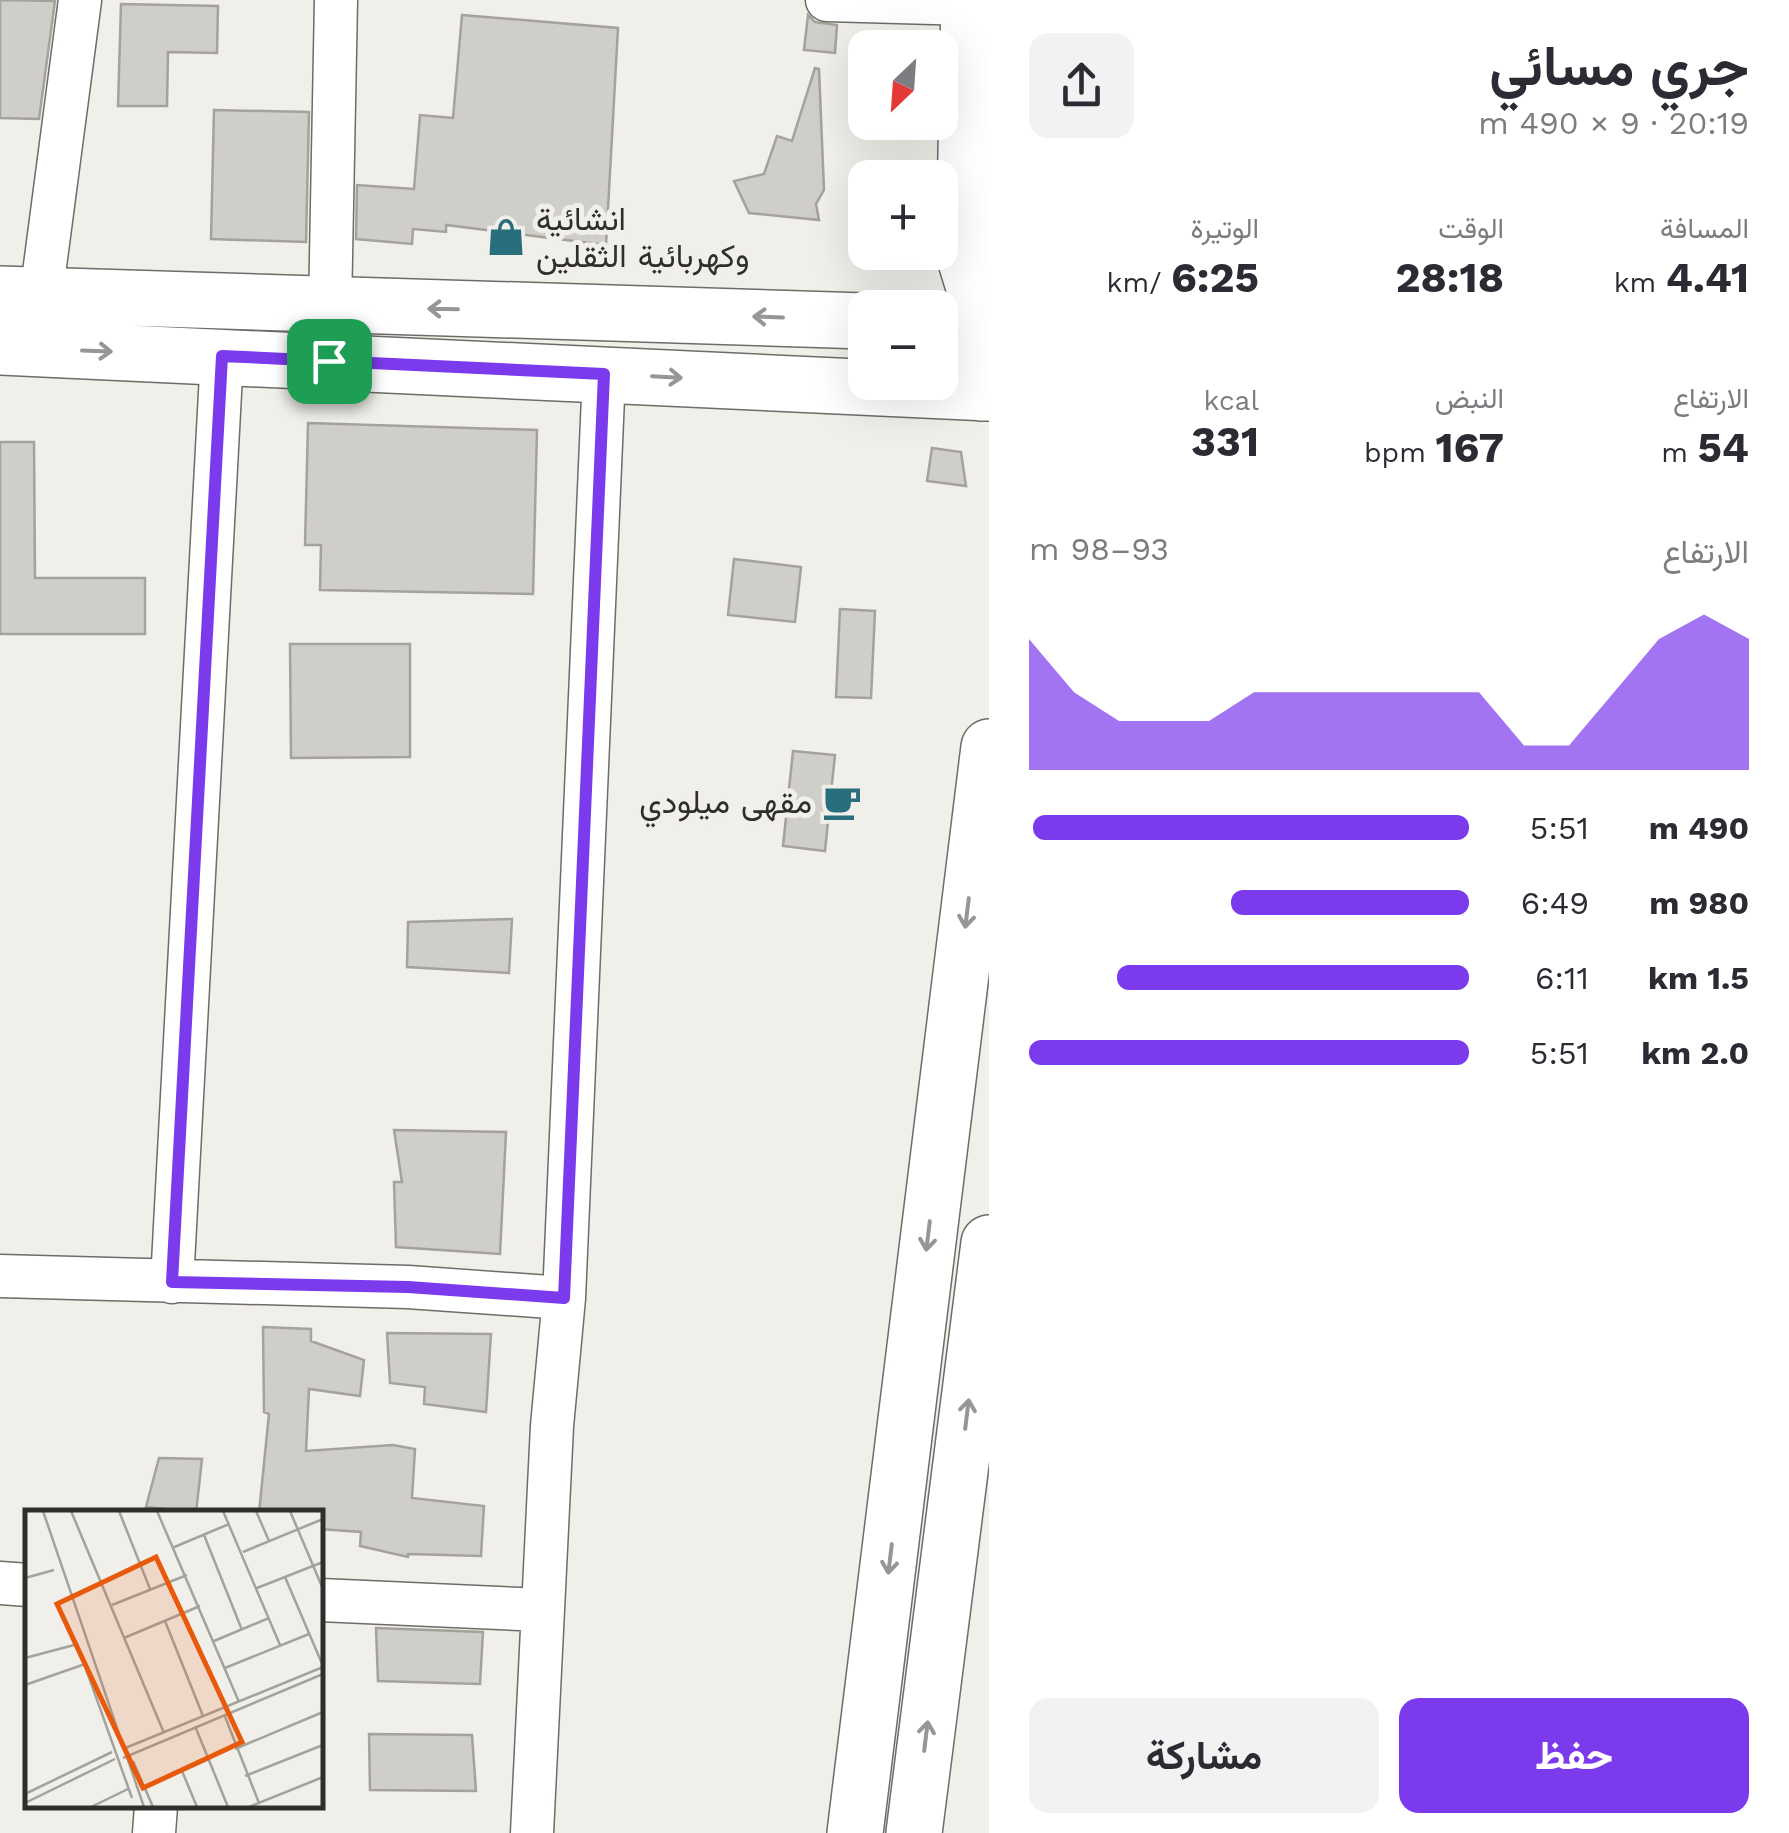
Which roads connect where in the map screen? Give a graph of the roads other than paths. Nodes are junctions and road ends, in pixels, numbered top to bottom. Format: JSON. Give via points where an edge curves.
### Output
{"nodes":[{"id":1,"x":80,"y":0,"type":"edge"},
{"id":2,"x":336,"y":0,"type":"edge"},
{"id":3,"x":826,"y":0,"type":"edge"},
{"id":4,"x":969,"y":2,"type":"edge"},
{"id":5,"x":21,"y":295,"type":"edge"},
{"id":6,"x":330,"y":308,"type":"junction"},
{"id":7,"x":848,"y":321,"type":"edge"},
{"id":8,"x":972,"y":325,"type":"edge"},
{"id":9,"x":0,"y":346,"type":"edge"},
{"id":10,"x":222,"y":356,"type":"junction"},
{"id":11,"x":604,"y":374,"type":"junction"},
{"id":12,"x":985,"y":393,"type":"edge"},
{"id":13,"x":989,"y":747,"type":"edge"},
{"id":14,"x":970,"y":1045,"type":"edge"},
{"id":15,"x":989,"y":1243,"type":"edge"},
{"id":16,"x":0,"y":1276,"type":"edge"},
{"id":17,"x":172,"y":1282,"type":"junction"},
{"id":18,"x":564,"y":1298,"type":"junction"},
{"id":19,"x":0,"y":1583,"type":"edge"},
{"id":20,"x":25,"y":1584,"type":"edge"},
{"id":21,"x":322,"y":1600,"type":"edge"},
{"id":22,"x":542,"y":1610,"type":"junction"},
{"id":23,"x":156,"y":1808,"type":"edge"},
{"id":24,"x":154,"y":1833,"type":"edge"},
{"id":25,"x":532,"y":1833,"type":"edge"},
{"id":26,"x":855,"y":1833,"type":"edge"},
{"id":27,"x":914,"y":1833,"type":"edge"}],
"edges":[{"from":1,"to":5,"type":"street"},
{"from":2,"to":6,"type":"street"},
{"from":3,"to":4,"type":"street"},
{"from":4,"to":8,"type":"street","via":[[964,255]]},
{"from":5,"to":6,"type":"street"},
{"from":7,"to":6,"type":"street","one_way":true},
{"from":8,"to":12,"type":"street"},
{"from":9,"to":10,"type":"street","one_way":true},
{"from":10,"to":11,"type":"street"},
{"from":10,"to":17,"type":"street"},
{"from":11,"to":12,"type":"street","one_way":true},
{"from":11,"to":18,"type":"street"},
{"from":13,"to":14,"type":"street","one_way":true},
{"from":14,"to":26,"type":"street","one_way":true},
{"from":27,"to":15,"type":"street","one_way":true},
{"from":16,"to":17,"type":"street"},
{"from":17,"to":18,"type":"street"},
{"from":18,"to":22,"type":"street"},
{"from":19,"to":20,"type":"street"},
{"from":21,"to":22,"type":"street"},
{"from":22,"to":25,"type":"street"},
{"from":23,"to":24,"type":"street"}]}
